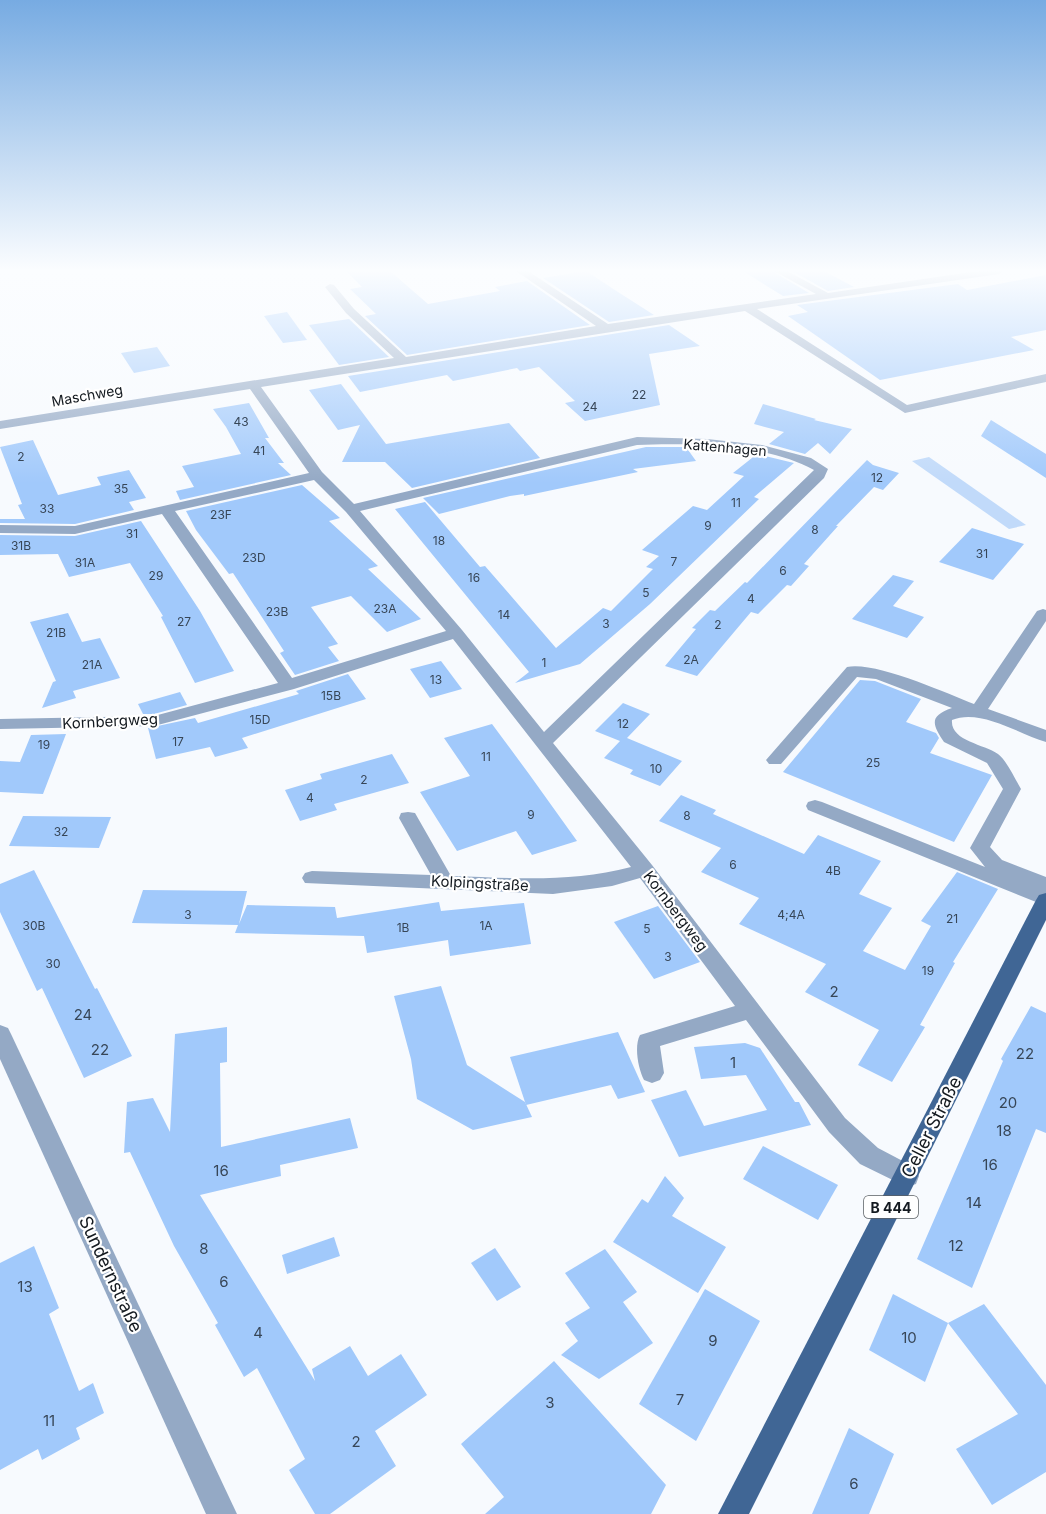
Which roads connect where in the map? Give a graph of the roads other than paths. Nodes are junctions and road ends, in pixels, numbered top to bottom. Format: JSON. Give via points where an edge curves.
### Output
{"nodes":[{"id":1,"x":368,"y":342,"type":"edge"},
{"id":2,"x":383,"y":342,"type":"edge"},
{"id":3,"x":525,"y":342,"type":"edge"},
{"id":4,"x":800,"y":342,"type":"edge"},
{"id":5,"x":405,"y":362,"type":"junction"},
{"id":6,"x":387,"y":364,"type":"junction"},
{"id":7,"x":1046,"y":378,"type":"edge"},
{"id":8,"x":254,"y":385,"type":"junction"},
{"id":9,"x":0,"y":425,"type":"edge"},
{"id":10,"x":317,"y":475,"type":"junction"},
{"id":11,"x":166,"y":509,"type":"junction"},
{"id":12,"x":351,"y":509,"type":"junction"},
{"id":13,"x":0,"y":529,"type":"edge"},
{"id":14,"x":1044,"y":614,"type":"dead end"},
{"id":15,"x":456,"y":633,"type":"junction"},
{"id":16,"x":288,"y":685,"type":"junction"},
{"id":17,"x":978,"y":711,"type":"junction"},
{"id":18,"x":0,"y":724,"type":"edge"},
{"id":19,"x":1046,"y":736,"type":"edge"},
{"id":20,"x":543,"y":743,"type":"junction"},
{"id":21,"x":775,"y":760,"type":"dead end"},
{"id":22,"x":815,"y":806,"type":"dead end"},
{"id":23,"x":408,"y":818,"type":"dead end"},
{"id":24,"x":645,"y":870,"type":"junction"},
{"id":25,"x":312,"y":878,"type":"dead end"},
{"id":26,"x":444,"y":881,"type":"junction"},
{"id":27,"x":1046,"y":885,"type":"edge"},
{"id":28,"x":1043,"y":910,"type":"edge"},
{"id":29,"x":751,"y":1010,"type":"junction"},
{"id":30,"x":0,"y":1034,"type":"edge"},
{"id":31,"x":652,"y":1073,"type":"dead end"},
{"id":32,"x":907,"y":1176,"type":"junction"},
{"id":33,"x":222,"y":1514,"type":"edge"},
{"id":34,"x":733,"y":1514,"type":"edge"}],
"edges":[{"from":1,"to":6,"type":"street"},
{"from":2,"to":5,"type":"street"},
{"from":3,"to":5,"type":"street","name":"Maschweg"},
{"from":4,"to":7,"type":"street","via":[[905,409]]},
{"from":5,"to":6,"type":"street","name":"Maschweg"},
{"from":6,"to":8,"type":"street","name":"Maschweg"},
{"from":8,"to":9,"type":"street","name":"Maschweg"},
{"from":8,"to":10,"type":"street","name":"Kornbergweg"},
{"from":10,"to":11,"type":"street"},
{"from":10,"to":12,"type":"street","name":"Kornbergweg"},
{"from":11,"to":13,"type":"street","via":[[75,530]]},
{"from":11,"to":16,"type":"street"},
{"from":12,"to":15,"type":"street","name":"Kornbergweg"},
{"from":12,"to":20,"type":"street","name":"Kattenhagen","via":[[640,441],[741,446],[780,453],[821,469]]},
{"from":14,"to":17,"type":"street"},
{"from":15,"to":16,"type":"street","name":"Kornbergweg"},
{"from":15,"to":20,"type":"street","name":"Kornbergweg"},
{"from":16,"to":18,"type":"street","name":"Kornbergweg","via":[[154,721]]},
{"from":17,"to":19,"type":"street"},
{"from":17,"to":21,"type":"street","via":[[879,675],[854,670]]},
{"from":17,"to":27,"type":"street","via":[[944,717],[943,726],[950,738],[993,759],[1012,789],[980,848],[995,865]]},
{"from":20,"to":24,"type":"street","name":"Kornbergweg"},
{"from":22,"to":28,"type":"street"},
{"from":23,"to":26,"type":"street"},
{"from":24,"to":26,"type":"street","name":"Kolpingstraße","via":[[553,887]]},
{"from":24,"to":29,"type":"street","name":"Kornbergweg"},
{"from":25,"to":26,"type":"street","name":"Kolpingstraße"},
{"from":28,"to":32,"type":"main road","name":"Celler Straße","number":"B 444"},
{"from":29,"to":31,"type":"street","via":[[648,1041]]},
{"from":29,"to":32,"type":"street","name":"Kornbergweg","via":[[837,1125],[868,1156]]},
{"from":30,"to":33,"type":"street","name":"Sundernstraße"},
{"from":32,"to":34,"type":"main road","name":"Celler Straße","number":"B 444"}]}
